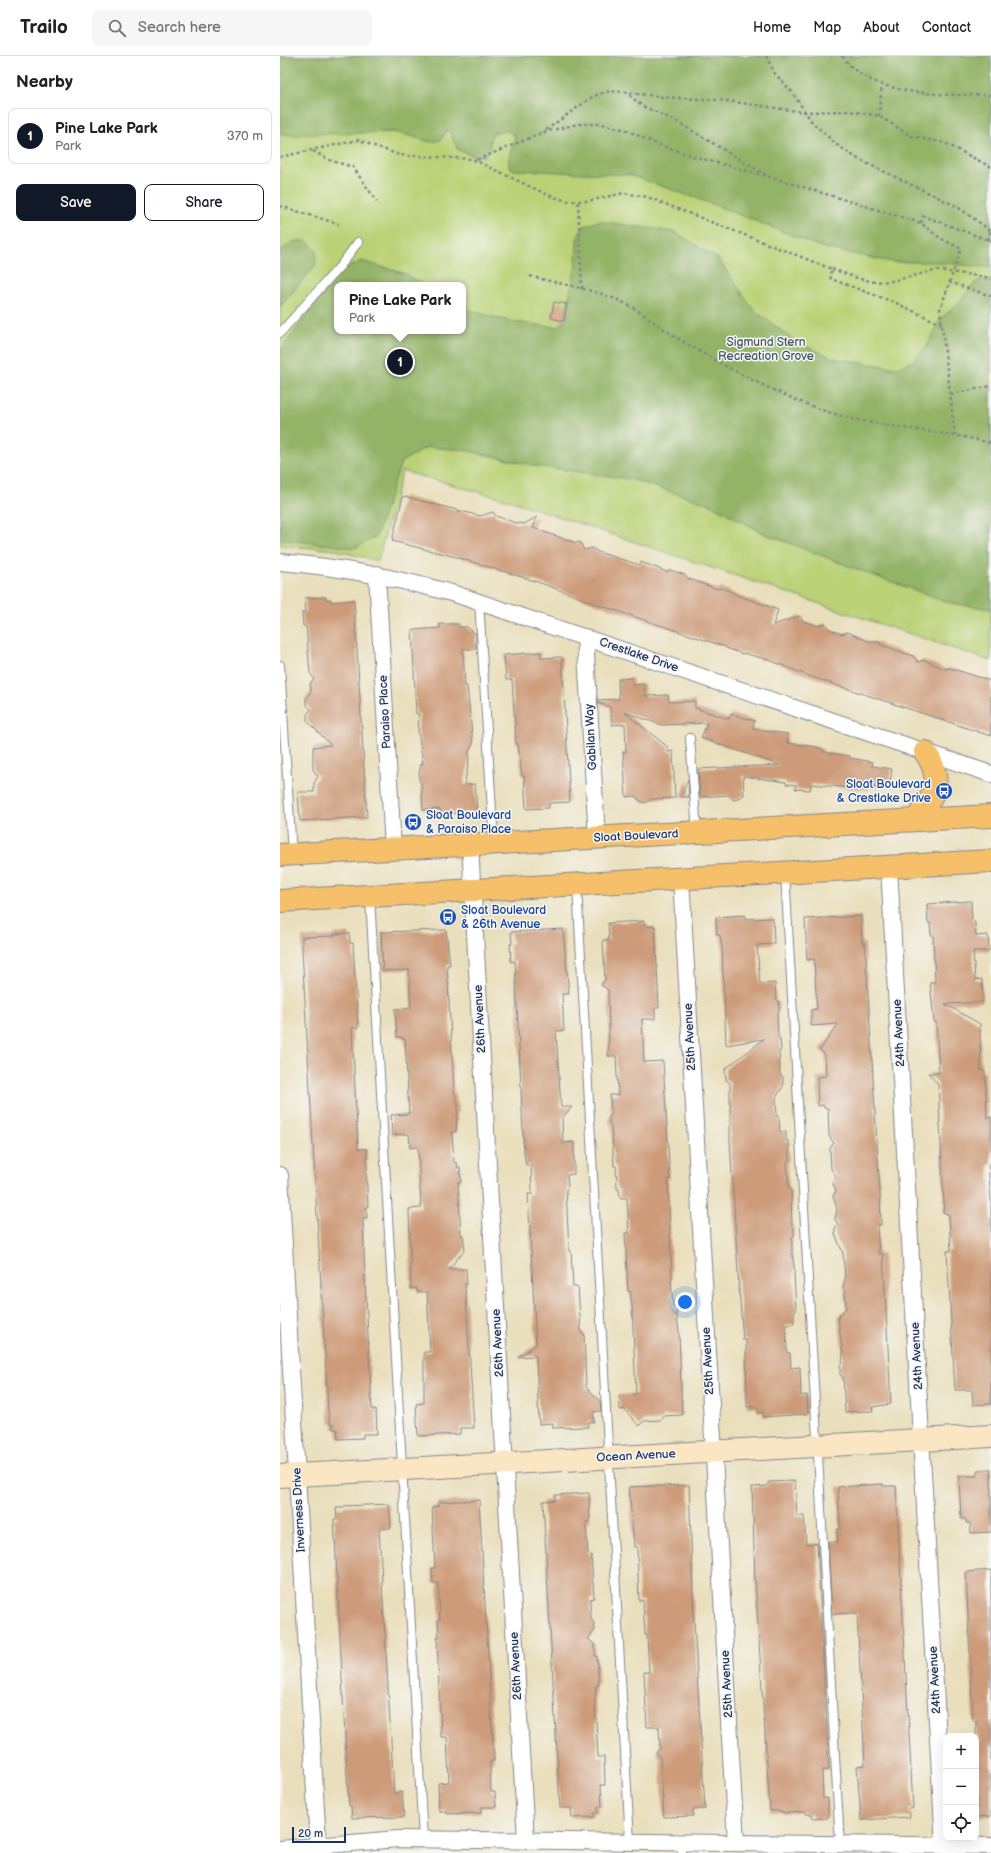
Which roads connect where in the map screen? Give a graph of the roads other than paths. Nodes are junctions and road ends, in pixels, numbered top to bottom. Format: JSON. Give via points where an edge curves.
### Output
{"nodes":[{"id":1,"x":358,"y":242,"type":"dead end"},
{"id":2,"x":280,"y":333,"type":"edge"},
{"id":3,"x":280,"y":562,"type":"edge"},
{"id":4,"x":377,"y":574,"type":"junction"},
{"id":5,"x":479,"y":601,"type":"junction"},
{"id":6,"x":585,"y":637,"type":"junction"},
{"id":7,"x":280,"y":665,"type":"edge"},
{"id":8,"x":690,"y":738,"type":"dead end"},
{"id":9,"x":925,"y":752,"type":"junction"},
{"id":10,"x":991,"y":774,"type":"edge"},
{"id":11,"x":991,"y":816,"type":"edge"},
{"id":12,"x":915,"y":820,"type":"junction"},
{"id":13,"x":697,"y":832,"type":"junction"},
{"id":14,"x":597,"y":838,"type":"junction"},
{"id":15,"x":494,"y":843,"type":"junction"},
{"id":16,"x":470,"y":845,"type":"junction"},
{"id":17,"x":393,"y":849,"type":"junction"},
{"id":18,"x":286,"y":855,"type":"edge"},
{"id":19,"x":991,"y":861,"type":"edge"},
{"id":20,"x":889,"y":867,"type":"junction"},
{"id":21,"x":785,"y":873,"type":"junction"},
{"id":22,"x":681,"y":878,"type":"junction"},
{"id":23,"x":577,"y":884,"type":"junction"},
{"id":24,"x":473,"y":890,"type":"junction"},
{"id":25,"x":370,"y":896,"type":"junction"},
{"id":26,"x":280,"y":901,"type":"edge"},
{"id":27,"x":280,"y":1175,"type":"edge"},
{"id":28,"x":991,"y":1436,"type":"edge"},
{"id":29,"x":922,"y":1440,"type":"junction"},
{"id":30,"x":817,"y":1446,"type":"junction"},
{"id":31,"x":713,"y":1451,"type":"junction"},
{"id":32,"x":608,"y":1457,"type":"junction"},
{"id":33,"x":505,"y":1463,"type":"junction"},
{"id":34,"x":402,"y":1469,"type":"junction"},
{"id":35,"x":288,"y":1475,"type":"edge"},
{"id":36,"x":423,"y":1839,"type":"junction"},
{"id":37,"x":526,"y":1841,"type":"junction"},
{"id":38,"x":630,"y":1842,"type":"junction"},
{"id":39,"x":736,"y":1843,"type":"junction"},
{"id":40,"x":840,"y":1844,"type":"junction"},
{"id":41,"x":318,"y":1845,"type":"junction"},
{"id":42,"x":944,"y":1846,"type":"junction"},
{"id":43,"x":991,"y":1846,"type":"edge"},
{"id":44,"x":682,"y":1848,"type":"edge"},
{"id":45,"x":280,"y":1849,"type":"edge"}],
"edges":[{"from":1,"to":2,"type":"lane","via":[[341,265]]},
{"from":3,"to":4,"type":"street","name":"Crestlake Drive"},
{"from":4,"to":5,"type":"street","name":"Crestlake Drive"},
{"from":4,"to":17,"type":"street","name":"Paraiso Place"},
{"from":5,"to":6,"type":"street","name":"Crestlake Drive"},
{"from":5,"to":15,"type":"lane"},
{"from":6,"to":9,"type":"street","name":"Crestlake Drive"},
{"from":6,"to":14,"type":"street","name":"Gabilan Way"},
{"from":7,"to":18,"type":"lane"},
{"from":8,"to":13,"type":"lane"},
{"from":9,"to":10,"type":"street","name":"Crestlake Drive"},
{"from":9,"to":12,"type":"main road","via":[[935,768],[936,785],[929,802]]},
{"from":11,"to":12,"type":"main road","name":"Sloat Boulevard"},
{"from":12,"to":13,"type":"main road","name":"Sloat Boulevard"},
{"from":13,"to":14,"type":"main road","name":"Sloat Boulevard"},
{"from":14,"to":15,"type":"main road","name":"Sloat Boulevard"},
{"from":15,"to":16,"type":"main road","name":"Sloat Boulevard"},
{"from":16,"to":17,"type":"main road","name":"Sloat Boulevard"},
{"from":16,"to":24,"type":"street","name":"26th Avenue"},
{"from":17,"to":18,"type":"main road","name":"Sloat Boulevard"},
{"from":19,"to":20,"type":"main road"},
{"from":20,"to":21,"type":"main road"},
{"from":20,"to":29,"type":"street","name":"24th Avenue"},
{"from":21,"to":22,"type":"main road"},
{"from":21,"to":30,"type":"lane"},
{"from":22,"to":23,"type":"main road"},
{"from":22,"to":31,"type":"street","name":"25th Avenue"},
{"from":23,"to":24,"type":"main road"},
{"from":23,"to":32,"type":"lane"},
{"from":24,"to":25,"type":"main road"},
{"from":24,"to":33,"type":"street","name":"26th Avenue"},
{"from":25,"to":26,"type":"main road"},
{"from":25,"to":34,"type":"lane"},
{"from":27,"to":35,"type":"street","name":"Inverness Drive"},
{"from":28,"to":29,"type":"street","name":"Ocean Avenue"},
{"from":29,"to":30,"type":"street","name":"Ocean Avenue"},
{"from":29,"to":42,"type":"street","name":"24th Avenue"},
{"from":30,"to":31,"type":"street","name":"Ocean Avenue"},
{"from":30,"to":40,"type":"lane"},
{"from":31,"to":32,"type":"street","name":"Ocean Avenue"},
{"from":31,"to":39,"type":"street","name":"25th Avenue"},
{"from":32,"to":33,"type":"street","name":"Ocean Avenue"},
{"from":32,"to":38,"type":"lane"},
{"from":33,"to":34,"type":"street","name":"Ocean Avenue"},
{"from":33,"to":37,"type":"street","name":"26th Avenue"},
{"from":34,"to":35,"type":"street","name":"Ocean Avenue"},
{"from":34,"to":36,"type":"lane"},
{"from":35,"to":41,"type":"street","name":"Inverness Drive"},
{"from":36,"to":37,"type":"street"},
{"from":36,"to":41,"type":"street"},
{"from":37,"to":38,"type":"street"},
{"from":38,"to":44,"type":"street"},
{"from":39,"to":40,"type":"street"},
{"from":39,"to":44,"type":"street"},
{"from":40,"to":42,"type":"street"},
{"from":41,"to":45,"type":"street"},
{"from":42,"to":43,"type":"street"}]}
